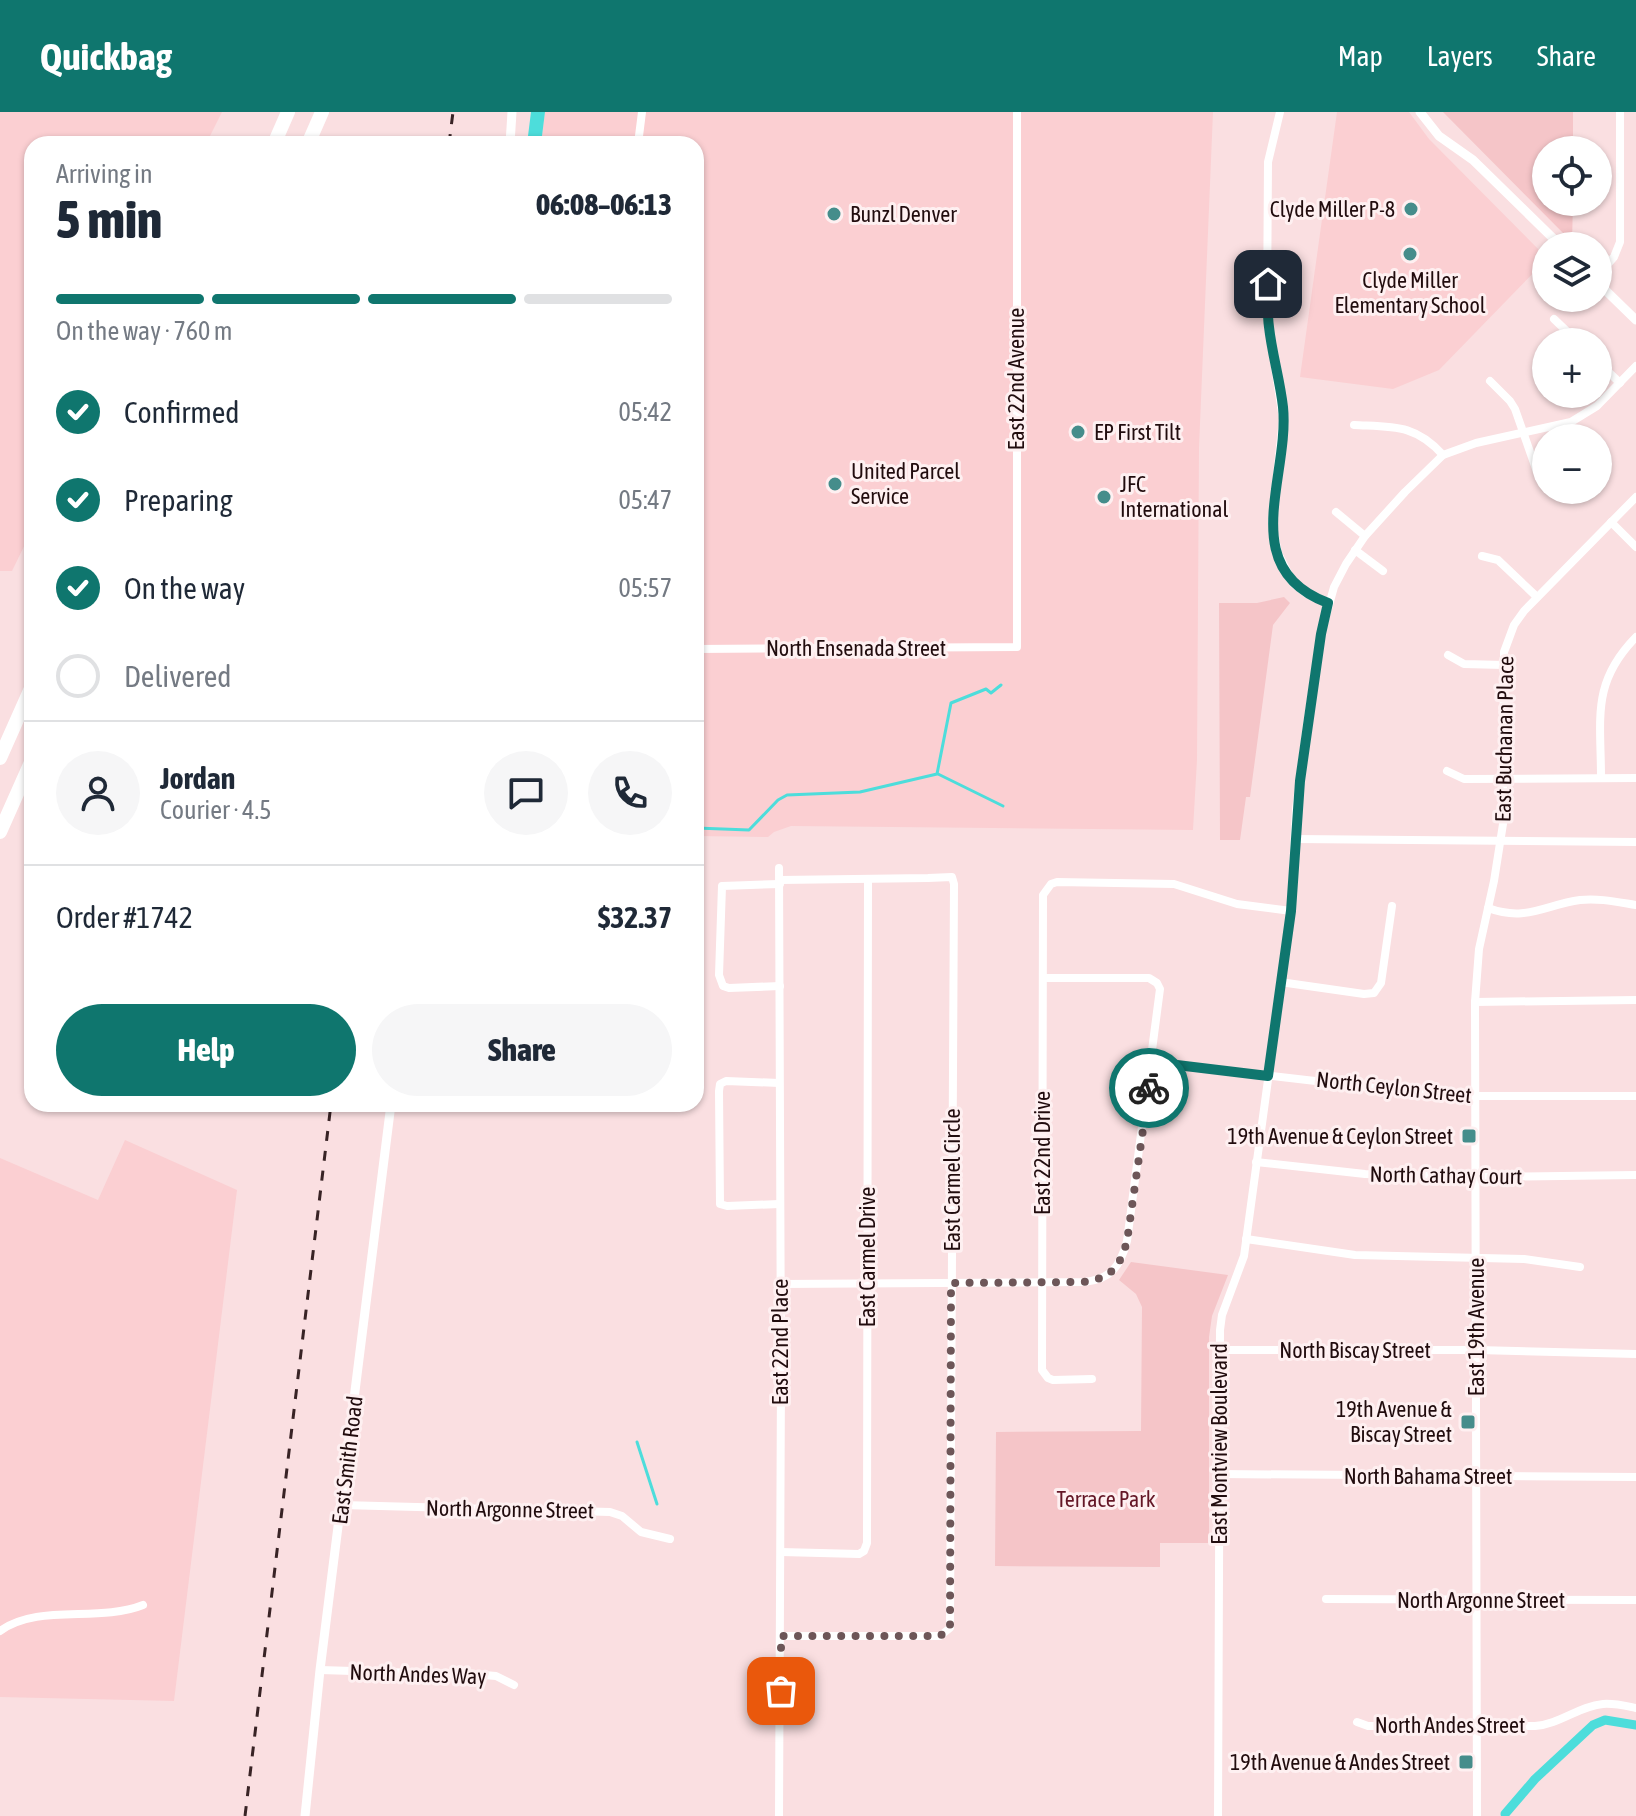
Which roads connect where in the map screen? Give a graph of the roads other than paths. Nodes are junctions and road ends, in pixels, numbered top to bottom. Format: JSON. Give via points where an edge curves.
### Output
{"nodes":[{"id":1,"x":288,"y":112,"type":"edge"},
{"id":2,"x":322,"y":112,"type":"edge"},
{"id":3,"x":512,"y":112,"type":"edge"},
{"id":4,"x":642,"y":112,"type":"edge"},
{"id":5,"x":1017,"y":112,"type":"edge"},
{"id":6,"x":1280,"y":112,"type":"edge"},
{"id":7,"x":1420,"y":112,"type":"edge"},
{"id":8,"x":1620,"y":112,"type":"edge"},
{"id":9,"x":278,"y":136,"type":"edge"},
{"id":10,"x":312,"y":136,"type":"edge"},
{"id":11,"x":510,"y":136,"type":"edge"},
{"id":12,"x":639,"y":136,"type":"edge"},
{"id":13,"x":1547,"y":232,"type":"edge"},
{"id":14,"x":1612,"y":259,"type":"edge"},
{"id":15,"x":1612,"y":297,"type":"edge"},
{"id":16,"x":1554,"y":319,"type":"dead end"},
{"id":17,"x":1636,"y":320,"type":"edge"},
{"id":18,"x":1563,"y":328,"type":"edge"},
{"id":19,"x":1636,"y":366,"type":"edge"},
{"id":20,"x":1612,"y":375,"type":"edge"},
{"id":21,"x":1490,"y":381,"type":"dead end"},
{"id":22,"x":1620,"y":383,"type":"junction"},
{"id":23,"x":1354,"y":425,"type":"dead end"},
{"id":24,"x":1523,"y":433,"type":"junction"},
{"id":25,"x":1443,"y":455,"type":"junction"},
{"id":26,"x":1532,"y":458,"type":"edge"},
{"id":27,"x":1636,"y":497,"type":"edge"},
{"id":28,"x":1336,"y":512,"type":"dead end"},
{"id":29,"x":1611,"y":522,"type":"junction"},
{"id":30,"x":1365,"y":536,"type":"junction"},
{"id":31,"x":1636,"y":547,"type":"edge"},
{"id":32,"x":1355,"y":550,"type":"junction"},
{"id":33,"x":1482,"y":556,"type":"dead end"},
{"id":34,"x":1383,"y":571,"type":"dead end"},
{"id":35,"x":1537,"y":597,"type":"junction"},
{"id":36,"x":1328,"y":603,"type":"junction"},
{"id":37,"x":1636,"y":637,"type":"edge"},
{"id":38,"x":1017,"y":647,"type":"joint"},
{"id":39,"x":704,"y":649,"type":"edge"},
{"id":40,"x":1448,"y":655,"type":"dead end"},
{"id":41,"x":1504,"y":665,"type":"junction"},
{"id":42,"x":24,"y":704,"type":"edge"},
{"id":43,"x":0,"y":758,"type":"edge"},
{"id":44,"x":1447,"y":771,"type":"dead end"},
{"id":45,"x":24,"y":778,"type":"edge"},
{"id":46,"x":1601,"y":778,"type":"junction"},
{"id":47,"x":1636,"y":778,"type":"edge"},
{"id":48,"x":1503,"y":779,"type":"junction"},
{"id":49,"x":0,"y":832,"type":"edge"},
{"id":50,"x":1295,"y":839,"type":"junction"},
{"id":51,"x":1500,"y":840,"type":"junction"},
{"id":52,"x":1636,"y":842,"type":"edge"},
{"id":53,"x":779,"y":868,"type":"dead end"},
{"id":54,"x":868,"y":879,"type":"junction"},
{"id":55,"x":780,"y":882,"type":"junction"},
{"id":56,"x":1636,"y":905,"type":"edge"},
{"id":57,"x":1392,"y":906,"type":"dead end"},
{"id":58,"x":1488,"y":908,"type":"junction"},
{"id":59,"x":1291,"y":911,"type":"junction"},
{"id":60,"x":1043,"y":978,"type":"junction"},
{"id":61,"x":1280,"y":982,"type":"junction"},
{"id":62,"x":780,"y":986,"type":"junction"},
{"id":63,"x":1636,"y":1000,"type":"edge"},
{"id":64,"x":1475,"y":1002,"type":"junction"},
{"id":65,"x":1152,"y":1062,"type":"junction"},
{"id":66,"x":1268,"y":1076,"type":"junction"},
{"id":67,"x":779,"y":1083,"type":"junction"},
{"id":68,"x":1474,"y":1096,"type":"junction"},
{"id":69,"x":1636,"y":1096,"type":"edge"},
{"id":70,"x":390,"y":1112,"type":"edge"},
{"id":71,"x":1256,"y":1162,"type":"junction"},
{"id":72,"x":1636,"y":1175,"type":"edge"},
{"id":73,"x":1475,"y":1177,"type":"junction"},
{"id":74,"x":779,"y":1204,"type":"junction"},
{"id":75,"x":1246,"y":1239,"type":"junction"},
{"id":76,"x":1476,"y":1258,"type":"junction"},
{"id":77,"x":1580,"y":1267,"type":"dead end"},
{"id":78,"x":1042,"y":1282,"type":"junction"},
{"id":79,"x":951,"y":1283,"type":"junction"},
{"id":80,"x":780,"y":1284,"type":"junction"},
{"id":81,"x":866,"y":1284,"type":"junction"},
{"id":82,"x":1218,"y":1350,"type":"junction"},
{"id":83,"x":1477,"y":1350,"type":"junction"},
{"id":84,"x":1636,"y":1354,"type":"edge"},
{"id":85,"x":1092,"y":1379,"type":"dead end"},
{"id":86,"x":1219,"y":1474,"type":"junction"},
{"id":87,"x":1476,"y":1476,"type":"junction"},
{"id":88,"x":1636,"y":1477,"type":"edge"},
{"id":89,"x":342,"y":1505,"type":"junction"},
{"id":90,"x":670,"y":1539,"type":"dead end"},
{"id":91,"x":781,"y":1552,"type":"junction"},
{"id":92,"x":1326,"y":1599,"type":"dead end"},
{"id":93,"x":1636,"y":1600,"type":"edge"},
{"id":94,"x":1477,"y":1601,"type":"junction"},
{"id":95,"x":143,"y":1605,"type":"dead end"},
{"id":96,"x":0,"y":1631,"type":"edge"},
{"id":97,"x":781,"y":1636,"type":"junction"},
{"id":98,"x":320,"y":1670,"type":"junction"},
{"id":99,"x":514,"y":1685,"type":"dead end"},
{"id":100,"x":1636,"y":1708,"type":"edge"},
{"id":101,"x":1357,"y":1722,"type":"dead end"},
{"id":102,"x":1478,"y":1726,"type":"junction"},
{"id":103,"x":305,"y":1816,"type":"edge"},
{"id":104,"x":779,"y":1816,"type":"edge"},
{"id":105,"x":1218,"y":1816,"type":"edge"},
{"id":106,"x":1477,"y":1816,"type":"edge"}],
"edges":[{"from":1,"to":9,"type":"highway"},
{"from":2,"to":10,"type":"highway"},
{"from":3,"to":11,"type":"street"},
{"from":4,"to":12,"type":"street"},
{"from":5,"to":38,"type":"street","name":"East 22nd Avenue"},
{"from":6,"to":36,"type":"street","via":[[1268,162],[1267,315],[1283,419],[1272,522],[1286,573],[1301,591]]},
{"from":7,"to":13,"type":"street","via":[[1439,136],[1473,160]]},
{"from":8,"to":14,"type":"street","via":[[1620,242]]},
{"from":15,"to":17,"type":"street"},
{"from":16,"to":18,"type":"street"},
{"from":19,"to":22,"type":"street"},
{"from":20,"to":22,"type":"street"},
{"from":21,"to":24,"type":"street","via":[[1510,401]]},
{"from":22,"to":24,"type":"street","via":[[1571,422]]},
{"from":23,"to":25,"type":"street","via":[[1419,433]]},
{"from":24,"to":25,"type":"street"},
{"from":24,"to":26,"type":"street"},
{"from":25,"to":30,"type":"street","name":"East Montview Boulevard"},
{"from":27,"to":29,"type":"street","name":"East Buchanan Place"},
{"from":28,"to":30,"type":"street"},
{"from":29,"to":31,"type":"street"},
{"from":29,"to":35,"type":"street","name":"East Buchanan Place"},
{"from":30,"to":32,"type":"street","name":"East Montview Boulevard"},
{"from":32,"to":34,"type":"street"},
{"from":32,"to":36,"type":"street","name":"East Montview Boulevard"},
{"from":33,"to":35,"type":"street","via":[[1498,560]]},
{"from":35,"to":41,"type":"street","name":"East Buchanan Place","via":[[1514,625]]},
{"from":36,"to":50,"type":"street","name":"East Montview Boulevard","via":[[1307,724]]},
{"from":37,"to":46,"type":"street","via":[[1614,661],[1603,687]]},
{"from":38,"to":39,"type":"street","name":"North Ensenada Street"},
{"from":40,"to":41,"type":"street","via":[[1464,664]]},
{"from":41,"to":48,"type":"street","name":"East Buchanan Place"},
{"from":42,"to":43,"type":"highway"},
{"from":44,"to":48,"type":"street","via":[[1464,779]]},
{"from":45,"to":49,"type":"highway"},
{"from":46,"to":47,"type":"street"},
{"from":46,"to":48,"type":"street"},
{"from":48,"to":51,"type":"street","name":"East Buchanan Place"},
{"from":50,"to":51,"type":"street"},
{"from":50,"to":59,"type":"street","name":"East Montview Boulevard"},
{"from":51,"to":52,"type":"street"},
{"from":51,"to":58,"type":"street","name":"East 19th Avenue"},
{"from":53,"to":55,"type":"street","name":"East 22nd Place"},
{"from":54,"to":55,"type":"street","name":"East Carmel Circle"},
{"from":54,"to":79,"type":"street","name":"East Carmel Circle","via":[[947,875],[954,884]]},
{"from":54,"to":81,"type":"street","name":"East Carmel Drive"},
{"from":55,"to":62,"type":"street","name":"East 22nd Place"},
{"from":55,"to":62,"type":"street","name":"East Carmel Circle","via":[[722,886],[719,975],[729,988]]},
{"from":56,"to":58,"type":"street","via":[[1583,900],[1517,915]]},
{"from":57,"to":61,"type":"street","via":[[1381,983],[1374,993]]},
{"from":58,"to":64,"type":"street","name":"East 19th Avenue"},
{"from":59,"to":60,"type":"street","name":"East 22nd Drive","via":[[1237,904],[1174,884],[1051,884],[1043,895]]},
{"from":59,"to":61,"type":"street","name":"East Montview Boulevard"},
{"from":60,"to":65,"type":"street","via":[[1149,978],[1157,983],[1161,992]]},
{"from":60,"to":78,"type":"street","name":"East 22nd Drive"},
{"from":61,"to":66,"type":"street","name":"East Montview Boulevard"},
{"from":62,"to":67,"type":"street","name":"East 22nd Place"},
{"from":63,"to":64,"type":"street"},
{"from":64,"to":68,"type":"street","name":"East 19th Avenue"},
{"from":65,"to":66,"type":"street","name":"North Ceylon Street"},
{"from":65,"to":78,"type":"street","via":[[1120,1263],[1096,1280]]},
{"from":66,"to":68,"type":"street","name":"North Ceylon Street"},
{"from":66,"to":71,"type":"street","name":"East Montview Boulevard"},
{"from":67,"to":74,"type":"street","name":"East 22nd Place"},
{"from":67,"to":74,"type":"street","via":[[726,1081],[719,1091],[720,1204]]},
{"from":68,"to":69,"type":"street","name":"North Ceylon Street"},
{"from":68,"to":73,"type":"street","name":"East 19th Avenue"},
{"from":70,"to":89,"type":"street","name":"East Smith Road"},
{"from":71,"to":73,"type":"street","name":"North Cathay Court","via":[[1365,1174]]},
{"from":71,"to":75,"type":"street","name":"East Montview Boulevard"},
{"from":72,"to":73,"type":"street","name":"North Cathay Court"},
{"from":73,"to":76,"type":"street","name":"East 19th Avenue"},
{"from":74,"to":80,"type":"street","name":"East 22nd Place"},
{"from":75,"to":76,"type":"street","via":[[1355,1255]]},
{"from":75,"to":82,"type":"street","name":"East Montview Boulevard","via":[[1242,1265],[1222,1315]]},
{"from":76,"to":77,"type":"street"},
{"from":76,"to":83,"type":"street","name":"East 19th Avenue"},
{"from":78,"to":79,"type":"street"},
{"from":78,"to":85,"type":"street","name":"East 22nd Drive","via":[[1044,1374],[1053,1380]]},
{"from":79,"to":81,"type":"street"},
{"from":79,"to":97,"type":"street","name":"East Carmel Circle","via":[[950,1628],[940,1636]]},
{"from":80,"to":81,"type":"street"},
{"from":80,"to":91,"type":"street","name":"East 22nd Place"},
{"from":81,"to":91,"type":"street","name":"East Carmel Drive","via":[[867,1543],[859,1554]]},
{"from":82,"to":83,"type":"street","name":"North Biscay Street"},
{"from":82,"to":86,"type":"street","name":"East Montview Boulevard"},
{"from":83,"to":84,"type":"street","name":"North Biscay Street"},
{"from":83,"to":87,"type":"street","name":"East 19th Avenue"},
{"from":86,"to":87,"type":"street","name":"North Bahama Street"},
{"from":86,"to":105,"type":"street","name":"East Montview Boulevard"},
{"from":87,"to":88,"type":"street","name":"North Bahama Street"},
{"from":87,"to":94,"type":"street","name":"East 19th Avenue"},
{"from":89,"to":90,"type":"street","name":"North Argonne Street","via":[[610,1512],[641,1532]]},
{"from":89,"to":98,"type":"street","name":"East Smith Road"},
{"from":91,"to":97,"type":"street","name":"East 22nd Place"},
{"from":92,"to":94,"type":"street","name":"North Argonne Street"},
{"from":93,"to":94,"type":"street","name":"North Argonne Street"},
{"from":94,"to":102,"type":"street","name":"East 19th Avenue"},
{"from":95,"to":96,"type":"street","via":[[116,1613],[31,1617]]},
{"from":97,"to":104,"type":"street","name":"East 22nd Place"},
{"from":98,"to":99,"type":"street","name":"North Andes Way","via":[[484,1675]]},
{"from":98,"to":103,"type":"street","name":"East Smith Road"},
{"from":100,"to":102,"type":"street","name":"North Andes Street","via":[[1603,1704],[1545,1725]]},
{"from":101,"to":102,"type":"street","name":"North Andes Street"},
{"from":102,"to":106,"type":"street","name":"East 19th Avenue"}]}
